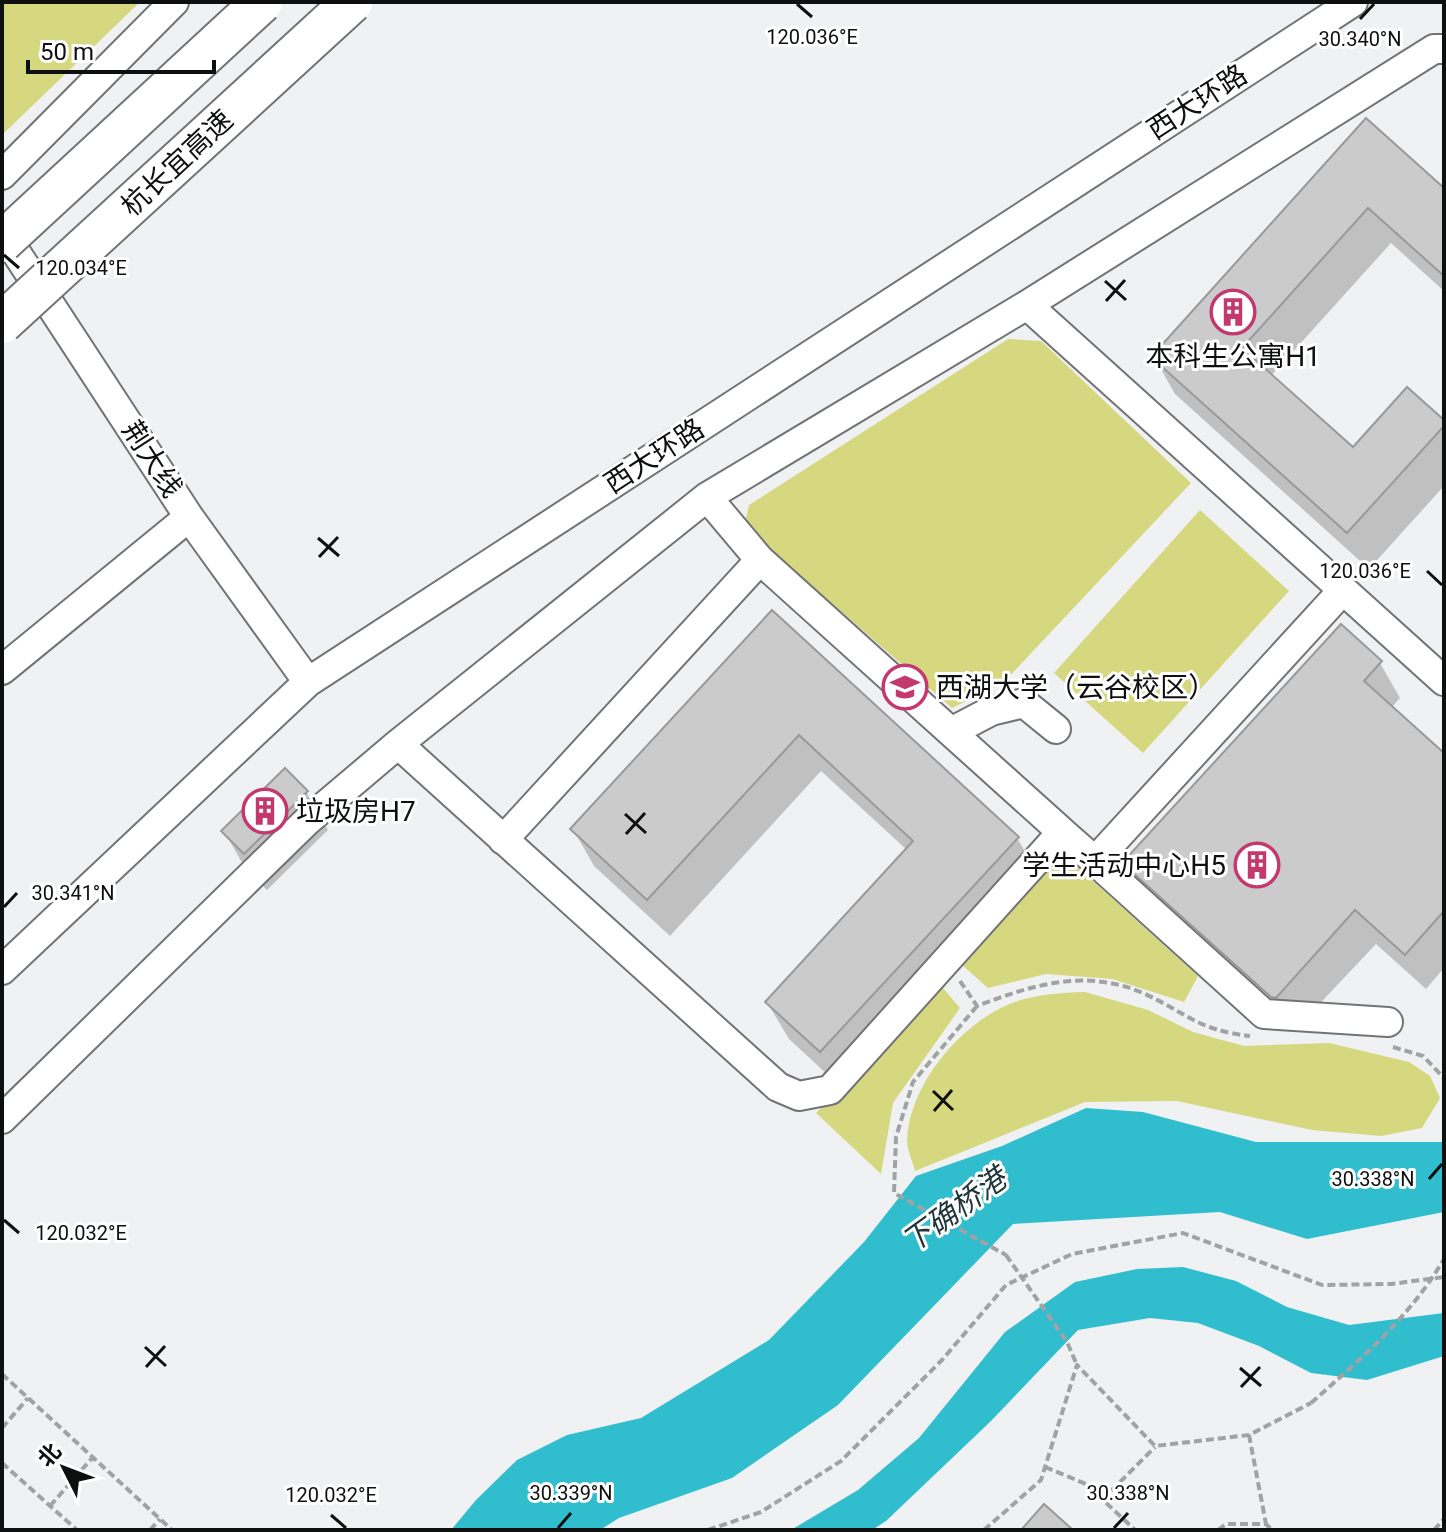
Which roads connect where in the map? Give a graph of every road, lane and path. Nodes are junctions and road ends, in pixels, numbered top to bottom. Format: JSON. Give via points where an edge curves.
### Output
{"nodes":[{"id":1,"x":174,"y":2,"type":"edge"},
{"id":2,"x":262,"y":2,"type":"edge"},
{"id":3,"x":352,"y":2,"type":"edge"},
{"id":4,"x":1353,"y":2,"type":"edge"},
{"id":5,"x":1444,"y":49,"type":"edge"},
{"id":6,"x":2,"y":175,"type":"edge"},
{"id":7,"x":2,"y":231,"type":"edge"},
{"id":8,"x":2,"y":242,"type":"edge"},
{"id":9,"x":1027,"y":305,"type":"junction"},
{"id":10,"x":2,"y":323,"type":"edge"},
{"id":11,"x":707,"y":497,"type":"junction"},
{"id":12,"x":189,"y":517,"type":"junction"},
{"id":13,"x":760,"y":560,"type":"junction"},
{"id":14,"x":1343,"y":590,"type":"junction"},
{"id":15,"x":2,"y":670,"type":"edge"},
{"id":16,"x":1444,"y":681,"type":"edge"},
{"id":17,"x":308,"y":682,"type":"junction"},
{"id":18,"x":1056,"y":729,"type":"dead end"},
{"id":19,"x":951,"y":732,"type":"junction"},
{"id":20,"x":398,"y":744,"type":"junction"},
{"id":21,"x":1062,"y":832,"type":"junction"},
{"id":22,"x":503,"y":840,"type":"junction"},
{"id":23,"x":1095,"y":861,"type":"junction"},
{"id":24,"x":947,"y":960,"type":"junction"},
{"id":25,"x":2,"y":970,"type":"edge"},
{"id":26,"x":977,"y":1006,"type":"junction"},
{"id":27,"x":1384,"y":1033,"type":"joint"},
{"id":28,"x":1256,"y":1036,"type":"dead end"},
{"id":29,"x":1444,"y":1078,"type":"edge"},
{"id":30,"x":2,"y":1119,"type":"edge"},
{"id":31,"x":1444,"y":1259,"type":"edge"},
{"id":32,"x":1444,"y":1277,"type":"edge"},
{"id":33,"x":1077,"y":1365,"type":"junction"},
{"id":34,"x":2,"y":1374,"type":"edge"},
{"id":35,"x":28,"y":1398,"type":"junction"},
{"id":36,"x":2,"y":1428,"type":"edge"},
{"id":37,"x":1249,"y":1435,"type":"junction"},
{"id":38,"x":1155,"y":1446,"type":"junction"},
{"id":39,"x":93,"y":1457,"type":"junction"},
{"id":40,"x":2,"y":1463,"type":"edge"},
{"id":41,"x":1045,"y":1467,"type":"junction"},
{"id":42,"x":1103,"y":1499,"type":"junction"},
{"id":43,"x":50,"y":1506,"type":"junction"},
{"id":44,"x":160,"y":1519,"type":"junction"},
{"id":45,"x":1444,"y":1519,"type":"edge"},
{"id":46,"x":1266,"y":1524,"type":"junction"},
{"id":47,"x":77,"y":1530,"type":"edge"},
{"id":48,"x":150,"y":1530,"type":"edge"},
{"id":49,"x":172,"y":1530,"type":"edge"},
{"id":50,"x":708,"y":1530,"type":"edge"},
{"id":51,"x":984,"y":1530,"type":"edge"},
{"id":52,"x":1135,"y":1530,"type":"edge"},
{"id":53,"x":1218,"y":1530,"type":"edge"},
{"id":54,"x":1272,"y":1530,"type":"edge"},
{"id":55,"x":1434,"y":1530,"type":"edge"}],
"edges":[{"from":1,"to":6,"type":"street"},
{"from":2,"to":8,"type":"highway","bridge":true},
{"from":3,"to":10,"type":"highway","name":"杭长宜高速","bridge":true},
{"from":4,"to":17,"type":"street","name":"西大环路"},
{"from":5,"to":9,"type":"street","via":[[1434,49]]},
{"from":7,"to":12,"type":"street","name":"荆大线"},
{"from":9,"to":11,"type":"street"},
{"from":9,"to":14,"type":"street"},
{"from":11,"to":13,"type":"street"},
{"from":11,"to":20,"type":"street"},
{"from":12,"to":15,"type":"street"},
{"from":12,"to":17,"type":"street","name":"荆大线"},
{"from":13,"to":19,"type":"street"},
{"from":13,"to":22,"type":"street"},
{"from":14,"to":16,"type":"street"},
{"from":14,"to":23,"type":"street"},
{"from":17,"to":25,"type":"street","name":"西大环路"},
{"from":18,"to":19,"type":"street","via":[[1024,703],[991,711]]},
{"from":19,"to":21,"type":"street"},
{"from":20,"to":22,"type":"street"},
{"from":20,"to":30,"type":"street","via":[[307,821]]},
{"from":21,"to":23,"type":"street"},
{"from":21,"to":24,"type":"street"},
{"from":22,"to":24,"type":"street","via":[[778,1087],[799,1096],[830,1090]]},
{"from":23,"to":27,"type":"street","via":[[1264,1014]]},
{"from":24,"to":26,"type":"path"},
{"from":26,"to":28,"type":"path","via":[[1038,983],[1114,983],[1216,1032]]},
{"from":26,"to":33,"type":"path","bridge":true,"via":[[913,1082],[896,1137],[894,1193],[1006,1255],[1067,1342]]},
{"from":27,"to":29,"type":"path","via":[[1423,1056]]},
{"from":31,"to":37,"type":"path","bridge":true,"via":[[1425,1291],[1382,1339],[1311,1403]]},
{"from":32,"to":50,"type":"path","via":[[1322,1285],[1183,1233],[1072,1254],[1006,1285],[942,1360],[841,1461],[761,1512]]},
{"from":33,"to":38,"type":"path"},
{"from":33,"to":41,"type":"path"},
{"from":34,"to":35,"type":"path"},
{"from":35,"to":36,"type":"path"},
{"from":35,"to":39,"type":"path"},
{"from":37,"to":38,"type":"path"},
{"from":37,"to":46,"type":"path"},
{"from":38,"to":42,"type":"path"},
{"from":39,"to":43,"type":"path"},
{"from":39,"to":44,"type":"path"},
{"from":40,"to":43,"type":"path"},
{"from":41,"to":42,"type":"path","via":[[1086,1484]]},
{"from":41,"to":51,"type":"path","via":[[1041,1480]]},
{"from":42,"to":52,"type":"path"},
{"from":43,"to":47,"type":"path"},
{"from":44,"to":48,"type":"path"},
{"from":44,"to":49,"type":"path"},
{"from":45,"to":55,"type":"path"},
{"from":46,"to":53,"type":"path","via":[[1226,1524]]},
{"from":46,"to":54,"type":"path"}]}
